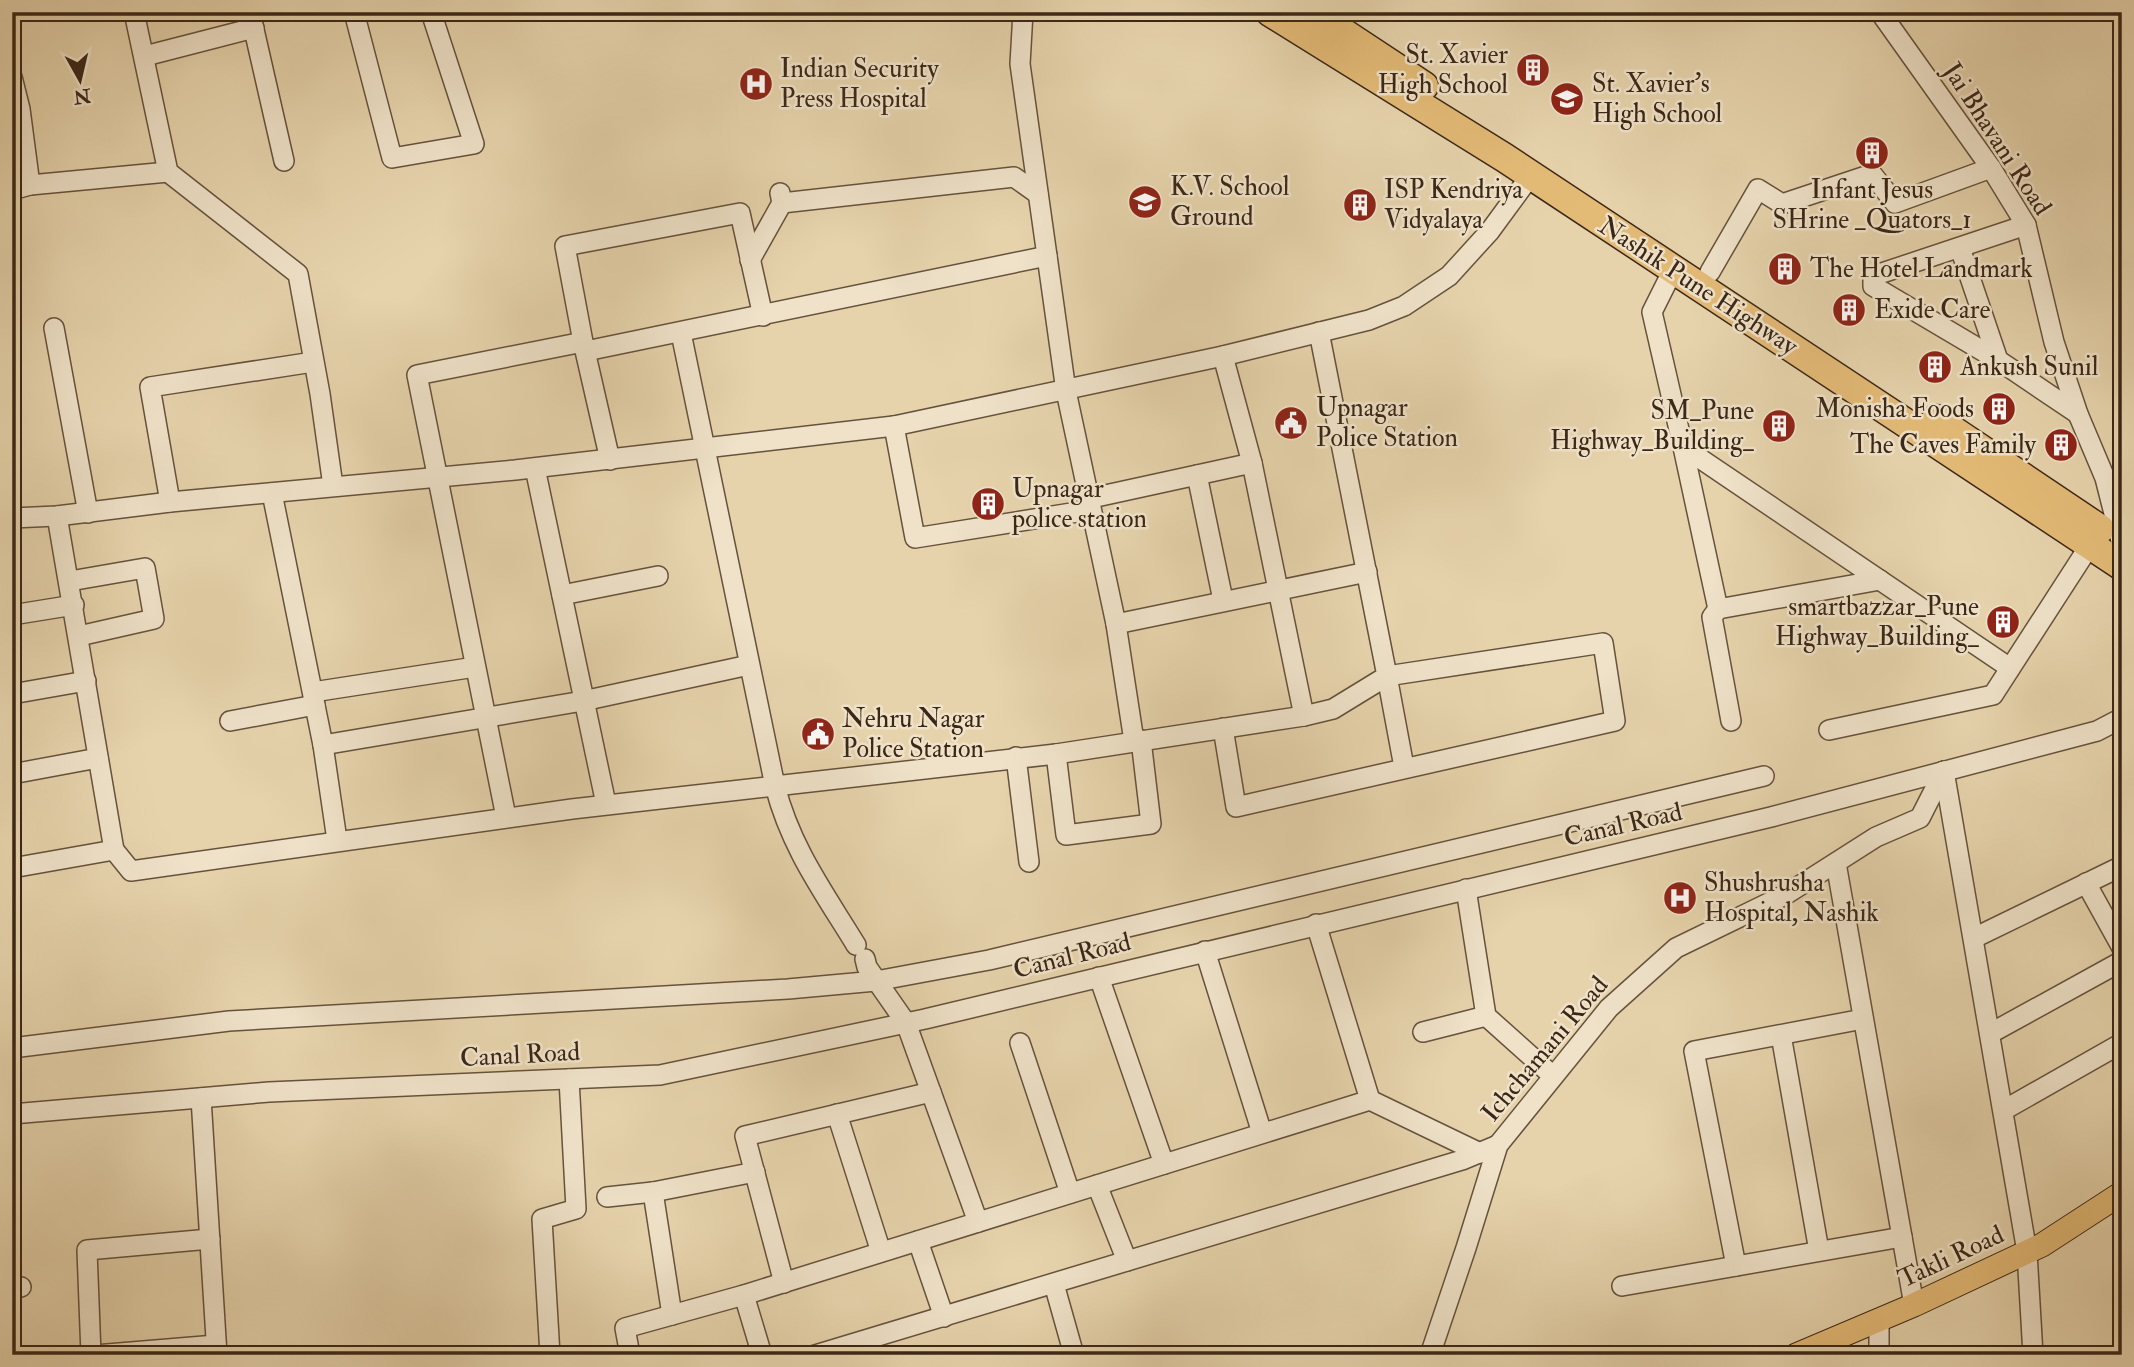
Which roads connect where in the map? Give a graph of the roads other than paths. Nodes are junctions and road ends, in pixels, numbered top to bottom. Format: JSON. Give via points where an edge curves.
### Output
{"nodes":[{"id":1,"x":134,"y":12,"type":"edge"},
{"id":2,"x":354,"y":12,"type":"edge"},
{"id":3,"x":431,"y":12,"type":"edge"},
{"id":4,"x":1023,"y":12,"type":"edge"},
{"id":5,"x":1270,"y":12,"type":"edge"},
{"id":6,"x":1882,"y":13,"type":"edge"},
{"id":7,"x":252,"y":20,"type":"edge"},
{"id":8,"x":1320,"y":21,"type":"edge"},
{"id":9,"x":145,"y":56,"type":"junction"},
{"id":10,"x":13,"y":84,"type":"edge"},
{"id":11,"x":284,"y":160,"type":"dead end"},
{"id":12,"x":1991,"y":168,"type":"junction"},
{"id":13,"x":168,"y":172,"type":"junction"},
{"id":14,"x":1531,"y":175,"type":"junction"},
{"id":15,"x":21,"y":188,"type":"edge"},
{"id":16,"x":1038,"y":194,"type":"junction"},
{"id":17,"x":2026,"y":225,"type":"junction"},
{"id":18,"x":1960,"y":248,"type":"junction"},
{"id":19,"x":1047,"y":256,"type":"junction"},
{"id":20,"x":750,"y":260,"type":"junction"},
{"id":21,"x":1673,"y":270,"type":"junction"},
{"id":22,"x":1710,"y":272,"type":"junction"},
{"id":23,"x":763,"y":316,"type":"junction"},
{"id":24,"x":54,"y":328,"type":"dead end"},
{"id":25,"x":1319,"y":332,"type":"junction"},
{"id":26,"x":681,"y":333,"type":"junction"},
{"id":27,"x":584,"y":347,"type":"junction"},
{"id":28,"x":1223,"y":356,"type":"junction"},
{"id":29,"x":1998,"y":360,"type":"junction"},
{"id":30,"x":313,"y":362,"type":"junction"},
{"id":31,"x":1066,"y":391,"type":"junction"},
{"id":32,"x":2078,"y":414,"type":"junction"},
{"id":33,"x":894,"y":426,"type":"junction"},
{"id":34,"x":1683,"y":447,"type":"junction"},
{"id":35,"x":706,"y":449,"type":"junction"},
{"id":36,"x":610,"y":460,"type":"junction"},
{"id":37,"x":1252,"y":463,"type":"junction"},
{"id":38,"x":536,"y":468,"type":"junction"},
{"id":39,"x":1197,"y":475,"type":"junction"},
{"id":40,"x":436,"y":476,"type":"junction"},
{"id":41,"x":333,"y":486,"type":"junction"},
{"id":42,"x":272,"y":493,"type":"junction"},
{"id":43,"x":170,"y":502,"type":"junction"},
{"id":44,"x":1088,"y":504,"type":"junction"},
{"id":45,"x":88,"y":513,"type":"junction"},
{"id":46,"x":58,"y":516,"type":"junction"},
{"id":47,"x":12,"y":518,"type":"edge"},
{"id":48,"x":2090,"y":545,"type":"junction"},
{"id":49,"x":2122,"y":546,"type":"edge"},
{"id":50,"x":2122,"y":566,"type":"edge"},
{"id":51,"x":1367,"y":572,"type":"junction"},
{"id":52,"x":658,"y":576,"type":"dead end"},
{"id":53,"x":1880,"y":580,"type":"junction"},
{"id":54,"x":70,"y":581,"type":"junction"},
{"id":55,"x":1277,"y":591,"type":"junction"},
{"id":56,"x":562,"y":595,"type":"junction"},
{"id":57,"x":1223,"y":600,"type":"junction"},
{"id":58,"x":74,"y":605,"type":"junction"},
{"id":59,"x":1718,"y":609,"type":"junction"},
{"id":60,"x":12,"y":615,"type":"edge"},
{"id":61,"x":1116,"y":624,"type":"junction"},
{"id":62,"x":79,"y":636,"type":"junction"},
{"id":63,"x":749,"y":665,"type":"junction"},
{"id":64,"x":475,"y":667,"type":"junction"},
{"id":65,"x":2010,"y":668,"type":"junction"},
{"id":66,"x":1387,"y":677,"type":"junction"},
{"id":67,"x":86,"y":681,"type":"junction"},
{"id":68,"x":12,"y":694,"type":"edge"},
{"id":69,"x":314,"y":699,"type":"junction"},
{"id":70,"x":583,"y":701,"type":"junction"},
{"id":71,"x":485,"y":716,"type":"junction"},
{"id":72,"x":1304,"y":716,"type":"junction"},
{"id":73,"x":2122,"y":718,"type":"edge"},
{"id":74,"x":1731,"y":721,"type":"dead end"},
{"id":75,"x":230,"y":722,"type":"dead end"},
{"id":76,"x":1223,"y":727,"type":"junction"},
{"id":77,"x":1829,"y":730,"type":"dead end"},
{"id":78,"x":1138,"y":740,"type":"junction"},
{"id":79,"x":323,"y":745,"type":"junction"},
{"id":80,"x":1056,"y":754,"type":"junction"},
{"id":81,"x":1016,"y":757,"type":"junction"},
{"id":82,"x":99,"y":758,"type":"junction"},
{"id":83,"x":1404,"y":767,"type":"junction"},
{"id":84,"x":1944,"y":771,"type":"junction"},
{"id":85,"x":12,"y":774,"type":"edge"},
{"id":86,"x":1764,"y":776,"type":"dead end"},
{"id":87,"x":775,"y":786,"type":"junction"},
{"id":88,"x":606,"y":804,"type":"junction"},
{"id":89,"x":506,"y":817,"type":"junction"},
{"id":90,"x":337,"y":840,"type":"junction"},
{"id":91,"x":114,"y":850,"type":"junction"},
{"id":92,"x":1030,"y":862,"type":"dead end"},
{"id":93,"x":1836,"y":863,"type":"junction"},
{"id":94,"x":2122,"y":866,"type":"edge"},
{"id":95,"x":12,"y":867,"type":"edge"},
{"id":96,"x":2086,"y":883,"type":"junction"},
{"id":97,"x":1466,"y":889,"type":"junction"},
{"id":98,"x":1316,"y":924,"type":"junction"},
{"id":99,"x":1974,"y":938,"type":"junction"},
{"id":100,"x":2122,"y":948,"type":"edge"},
{"id":101,"x":1205,"y":951,"type":"junction"},
{"id":102,"x":2122,"y":961,"type":"edge"},
{"id":103,"x":1099,"y":977,"type":"junction"},
{"id":104,"x":876,"y":981,"type":"junction"},
{"id":105,"x":1486,"y":1016,"type":"junction"},
{"id":106,"x":1863,"y":1019,"type":"junction"},
{"id":107,"x":906,"y":1023,"type":"junction"},
{"id":108,"x":1423,"y":1032,"type":"dead end"},
{"id":109,"x":1991,"y":1033,"type":"junction"},
{"id":110,"x":1780,"y":1035,"type":"junction"},
{"id":111,"x":1020,"y":1043,"type":"dead end"},
{"id":112,"x":2122,"y":1043,"type":"edge"},
{"id":113,"x":12,"y":1048,"type":"edge"},
{"id":114,"x":1553,"y":1076,"type":"junction"},
{"id":115,"x":569,"y":1079,"type":"junction"},
{"id":116,"x":930,"y":1091,"type":"junction"},
{"id":117,"x":201,"y":1098,"type":"junction"},
{"id":118,"x":1370,"y":1100,"type":"junction"},
{"id":119,"x":2004,"y":1110,"type":"junction"},
{"id":120,"x":12,"y":1114,"type":"edge"},
{"id":121,"x":837,"y":1114,"type":"junction"},
{"id":122,"x":1262,"y":1133,"type":"junction"},
{"id":123,"x":1489,"y":1149,"type":"junction"},
{"id":124,"x":1164,"y":1164,"type":"junction"},
{"id":125,"x":755,"y":1172,"type":"junction"},
{"id":126,"x":1097,"y":1185,"type":"junction"},
{"id":127,"x":653,"y":1192,"type":"junction"},
{"id":128,"x":1070,"y":1193,"type":"junction"},
{"id":129,"x":2122,"y":1194,"type":"edge"},
{"id":130,"x":607,"y":1197,"type":"dead end"},
{"id":131,"x":978,"y":1222,"type":"junction"},
{"id":132,"x":1902,"y":1237,"type":"junction"},
{"id":133,"x":210,"y":1239,"type":"junction"},
{"id":134,"x":918,"y":1241,"type":"junction"},
{"id":135,"x":1819,"y":1251,"type":"junction"},
{"id":136,"x":881,"y":1252,"type":"junction"},
{"id":137,"x":2027,"y":1252,"type":"junction"},
{"id":138,"x":1127,"y":1261,"type":"junction"},
{"id":139,"x":1736,"y":1266,"type":"junction"},
{"id":140,"x":784,"y":1283,"type":"junction"},
{"id":141,"x":1054,"y":1284,"type":"junction"},
{"id":142,"x":1622,"y":1286,"type":"dead end"},
{"id":143,"x":744,"y":1295,"type":"junction"},
{"id":144,"x":1914,"y":1305,"type":"junction"},
{"id":145,"x":672,"y":1315,"type":"junction"},
{"id":146,"x":944,"y":1317,"type":"junction"},
{"id":147,"x":1879,"y":1320,"type":"junction"},
{"id":148,"x":864,"y":1348,"type":"edge"},
{"id":149,"x":217,"y":1350,"type":"edge"},
{"id":150,"x":93,"y":1355,"type":"edge"},
{"id":151,"x":550,"y":1355,"type":"edge"},
{"id":152,"x":630,"y":1355,"type":"edge"},
{"id":153,"x":762,"y":1355,"type":"edge"},
{"id":154,"x":815,"y":1355,"type":"edge"},
{"id":155,"x":1074,"y":1355,"type":"edge"},
{"id":156,"x":1430,"y":1355,"type":"edge"},
{"id":157,"x":1796,"y":1355,"type":"edge"},
{"id":158,"x":1879,"y":1355,"type":"edge"},
{"id":159,"x":2033,"y":1355,"type":"edge"}],
"edges":[{"from":1,"to":9,"type":"street"},
{"from":2,"to":3,"type":"street","via":[[392,158],[474,144]]},
{"from":4,"to":16,"type":"street","via":[[1020,64]]},
{"from":5,"to":8,"type":"highway","name":"Nashik Pune Highway"},
{"from":6,"to":12,"type":"street","name":"Jai Bhavani Road"},
{"from":7,"to":9,"type":"street"},
{"from":7,"to":11,"type":"street"},
{"from":8,"to":14,"type":"highway","name":"Nashik Pune Highway"},
{"from":8,"to":22,"type":"highway","name":"Nashik Pune Highway"},
{"from":9,"to":13,"type":"street"},
{"from":10,"to":15,"type":"street"},
{"from":12,"to":17,"type":"street","name":"Jai Bhavani Road"},
{"from":12,"to":22,"type":"street","via":[[1895,203],[1872,174],[1782,204],[1758,190]]},
{"from":13,"to":15,"type":"street"},
{"from":13,"to":30,"type":"street","via":[[298,274]]},
{"from":14,"to":21,"type":"highway","name":"Nashik Pune Highway"},
{"from":14,"to":25,"type":"street","via":[[1449,276],[1404,306]]},
{"from":16,"to":19,"type":"street"},
{"from":16,"to":20,"type":"street","via":[[1014,177],[781,198]]},
{"from":17,"to":18,"type":"street"},
{"from":17,"to":32,"type":"street","name":"Jai Bhavani Road","via":[[2054,342]]},
{"from":18,"to":29,"type":"street"},
{"from":18,"to":29,"type":"street","via":[[1873,276],[1871,281]]},
{"from":19,"to":23,"type":"street"},
{"from":19,"to":31,"type":"street"},
{"from":20,"to":23,"type":"street"},
{"from":20,"to":27,"type":"street","via":[[740,213],[565,246]]},
{"from":21,"to":34,"type":"street","via":[[1652,312]]},
{"from":21,"to":48,"type":"highway","name":"Nashik Pune Highway"},
{"from":22,"to":49,"type":"highway","name":"Nashik Pune Highway"},
{"from":23,"to":26,"type":"street"},
{"from":24,"to":45,"type":"street"},
{"from":25,"to":28,"type":"street"},
{"from":25,"to":51,"type":"street"},
{"from":26,"to":27,"type":"street"},
{"from":26,"to":35,"type":"street"},
{"from":27,"to":36,"type":"street"},
{"from":27,"to":40,"type":"street","via":[[417,375]]},
{"from":28,"to":31,"type":"street"},
{"from":28,"to":37,"type":"street"},
{"from":29,"to":32,"type":"street"},
{"from":30,"to":41,"type":"street"},
{"from":30,"to":43,"type":"street","via":[[150,387]]},
{"from":31,"to":33,"type":"street"},
{"from":31,"to":44,"type":"street"},
{"from":32,"to":49,"type":"street","name":"Jai Bhavani Road","via":[[2105,478]]},
{"from":33,"to":35,"type":"street"},
{"from":33,"to":44,"type":"street","via":[[915,538]]},
{"from":34,"to":53,"type":"street"},
{"from":34,"to":59,"type":"street"},
{"from":35,"to":36,"type":"street"},
{"from":35,"to":63,"type":"street"},
{"from":36,"to":38,"type":"street"},
{"from":37,"to":39,"type":"street"},
{"from":37,"to":55,"type":"street"},
{"from":38,"to":40,"type":"street"},
{"from":38,"to":56,"type":"street"},
{"from":39,"to":44,"type":"street"},
{"from":39,"to":57,"type":"street"},
{"from":40,"to":41,"type":"street"},
{"from":40,"to":64,"type":"street"},
{"from":41,"to":42,"type":"street"},
{"from":42,"to":43,"type":"street"},
{"from":42,"to":69,"type":"street"},
{"from":43,"to":45,"type":"street"},
{"from":44,"to":61,"type":"street"},
{"from":45,"to":46,"type":"street"},
{"from":46,"to":47,"type":"street"},
{"from":46,"to":54,"type":"street"},
{"from":48,"to":50,"type":"highway","name":"Nashik Pune Highway"},
{"from":48,"to":65,"type":"street"},
{"from":51,"to":55,"type":"street"},
{"from":51,"to":66,"type":"street"},
{"from":52,"to":56,"type":"street"},
{"from":53,"to":59,"type":"street"},
{"from":53,"to":65,"type":"street"},
{"from":54,"to":58,"type":"street"},
{"from":54,"to":62,"type":"street","via":[[145,568],[154,619]]},
{"from":55,"to":57,"type":"street"},
{"from":55,"to":72,"type":"street"},
{"from":56,"to":70,"type":"street"},
{"from":57,"to":61,"type":"street"},
{"from":58,"to":60,"type":"street"},
{"from":58,"to":62,"type":"street"},
{"from":59,"to":74,"type":"street","via":[[1712,617]]},
{"from":61,"to":78,"type":"street"},
{"from":62,"to":67,"type":"street"},
{"from":63,"to":70,"type":"street"},
{"from":63,"to":87,"type":"street"},
{"from":64,"to":69,"type":"street"},
{"from":64,"to":71,"type":"street"},
{"from":65,"to":77,"type":"street","via":[[1993,695]]},
{"from":66,"to":72,"type":"street","via":[[1333,709]]},
{"from":66,"to":83,"type":"street"},
{"from":66,"to":83,"type":"street","via":[[1603,643],[1615,721]]},
{"from":67,"to":68,"type":"street"},
{"from":67,"to":82,"type":"street"},
{"from":69,"to":75,"type":"street"},
{"from":69,"to":79,"type":"street"},
{"from":70,"to":71,"type":"street"},
{"from":70,"to":88,"type":"street"},
{"from":71,"to":79,"type":"street"},
{"from":71,"to":89,"type":"street"},
{"from":72,"to":76,"type":"street"},
{"from":73,"to":84,"type":"street","name":"Canal Road","via":[[2097,731]]},
{"from":76,"to":78,"type":"street"},
{"from":76,"to":83,"type":"street","via":[[1236,807]]},
{"from":78,"to":80,"type":"street"},
{"from":78,"to":80,"type":"street","via":[[1151,824],[1066,835]]},
{"from":79,"to":90,"type":"street"},
{"from":80,"to":81,"type":"street"},
{"from":81,"to":87,"type":"street"},
{"from":81,"to":92,"type":"street"},
{"from":82,"to":85,"type":"street"},
{"from":82,"to":91,"type":"street"},
{"from":84,"to":93,"type":"street","name":"Ichchamani Road","via":[[1920,818],[1877,837]]},
{"from":84,"to":97,"type":"street","name":"Canal Road"},
{"from":84,"to":99,"type":"street"},
{"from":86,"to":104,"type":"street","via":[[989,960]]},
{"from":87,"to":88,"type":"street"},
{"from":87,"to":104,"type":"street","via":[[796,847]]},
{"from":88,"to":89,"type":"street"},
{"from":89,"to":90,"type":"street"},
{"from":90,"to":91,"type":"street","via":[[131,871]]},
{"from":91,"to":95,"type":"street"},
{"from":93,"to":106,"type":"street"},
{"from":93,"to":114,"type":"street","name":"Ichchamani Road","via":[[1785,895],[1676,948],[1609,1008]]},
{"from":94,"to":96,"type":"street"},
{"from":96,"to":99,"type":"street"},
{"from":96,"to":100,"type":"street"},
{"from":97,"to":98,"type":"street","name":"Canal Road"},
{"from":97,"to":105,"type":"street"},
{"from":98,"to":101,"type":"street","name":"Canal Road"},
{"from":98,"to":118,"type":"street"},
{"from":99,"to":109,"type":"street"},
{"from":101,"to":103,"type":"street","name":"Canal Road"},
{"from":101,"to":122,"type":"street"},
{"from":102,"to":109,"type":"street"},
{"from":103,"to":107,"type":"street","name":"Canal Road"},
{"from":103,"to":124,"type":"street"},
{"from":104,"to":107,"type":"street"},
{"from":104,"to":113,"type":"street","via":[[229,1021]]},
{"from":105,"to":108,"type":"street"},
{"from":105,"to":114,"type":"street"},
{"from":106,"to":110,"type":"street"},
{"from":106,"to":132,"type":"street"},
{"from":107,"to":115,"type":"street","name":"Canal Road","via":[[660,1075]]},
{"from":107,"to":116,"type":"street"},
{"from":109,"to":119,"type":"street"},
{"from":110,"to":135,"type":"street"},
{"from":110,"to":139,"type":"street","via":[[1694,1051]]},
{"from":111,"to":128,"type":"street"},
{"from":112,"to":119,"type":"street"},
{"from":114,"to":123,"type":"street","name":"Ichchamani Road"},
{"from":115,"to":117,"type":"street","name":"Canal Road"},
{"from":115,"to":151,"type":"street","via":[[576,1209],[542,1219]]},
{"from":116,"to":121,"type":"street"},
{"from":116,"to":131,"type":"street"},
{"from":117,"to":120,"type":"street","name":"Canal Road"},
{"from":117,"to":133,"type":"street"},
{"from":118,"to":122,"type":"street"},
{"from":118,"to":123,"type":"street"},
{"from":119,"to":137,"type":"street"},
{"from":121,"to":125,"type":"street","via":[[745,1136]]},
{"from":121,"to":136,"type":"street"},
{"from":122,"to":124,"type":"street"},
{"from":123,"to":138,"type":"street"},
{"from":123,"to":156,"type":"street","name":"Ichchamani Road","via":[[1466,1248]]},
{"from":124,"to":126,"type":"street"},
{"from":125,"to":127,"type":"street"},
{"from":125,"to":140,"type":"street"},
{"from":126,"to":128,"type":"street"},
{"from":126,"to":138,"type":"street"},
{"from":127,"to":130,"type":"street"},
{"from":127,"to":145,"type":"street"},
{"from":128,"to":131,"type":"street"},
{"from":129,"to":137,"type":"main road","name":"Takli Road"},
{"from":131,"to":134,"type":"street"},
{"from":132,"to":135,"type":"street"},
{"from":132,"to":144,"type":"street"},
{"from":133,"to":149,"type":"street"},
{"from":133,"to":150,"type":"street","via":[[87,1250]]},
{"from":134,"to":136,"type":"street"},
{"from":134,"to":146,"type":"street"},
{"from":135,"to":139,"type":"street"},
{"from":136,"to":140,"type":"street"},
{"from":137,"to":144,"type":"main road","name":"Takli Road"},
{"from":137,"to":159,"type":"street"},
{"from":138,"to":141,"type":"street"},
{"from":139,"to":142,"type":"street"},
{"from":140,"to":143,"type":"street"},
{"from":141,"to":146,"type":"street"},
{"from":141,"to":155,"type":"street"},
{"from":143,"to":145,"type":"street"},
{"from":143,"to":153,"type":"street"},
{"from":144,"to":147,"type":"main road","name":"Takli Road"},
{"from":145,"to":152,"type":"street","via":[[625,1328]]},
{"from":146,"to":148,"type":"street"},
{"from":147,"to":157,"type":"main road","name":"Takli Road"},
{"from":147,"to":158,"type":"street"},
{"from":148,"to":154,"type":"street"},
{"from":149,"to":150,"type":"street"}]}
